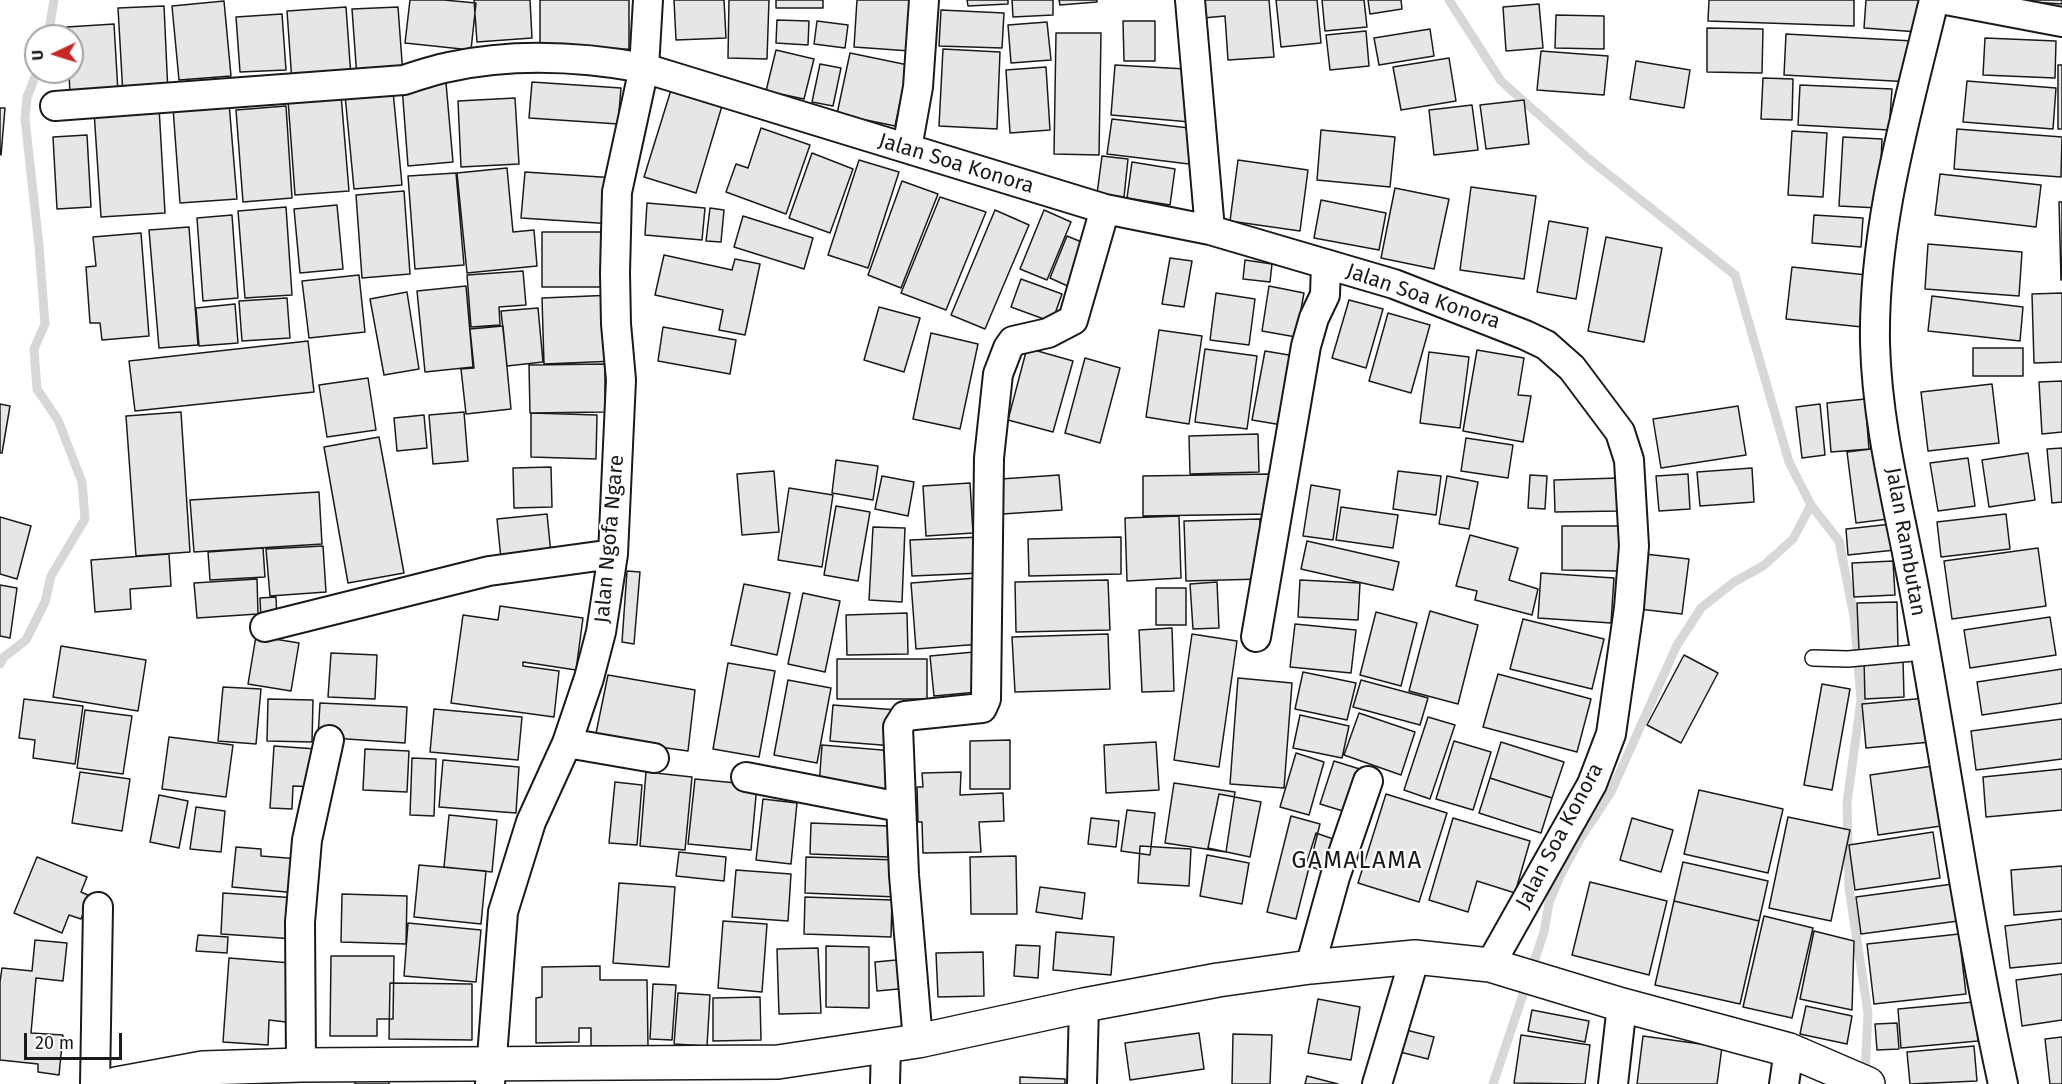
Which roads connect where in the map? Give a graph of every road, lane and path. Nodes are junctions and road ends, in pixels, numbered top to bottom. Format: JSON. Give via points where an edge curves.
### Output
{"nodes":[{"id":1,"x":648,"y":0,"type":"edge"},
{"id":2,"x":924,"y":0,"type":"edge"},
{"id":3,"x":1190,"y":0,"type":"edge"},
{"id":4,"x":1934,"y":0,"type":"edge"},
{"id":5,"x":1946,"y":0,"type":"edge"},
{"id":6,"x":2062,"y":22,"type":"edge"},
{"id":7,"x":644,"y":68,"type":"junction"},
{"id":8,"x":55,"y":106,"type":"dead end"},
{"id":9,"x":907,"y":148,"type":"junction"},
{"id":10,"x":1105,"y":210,"type":"junction"},
{"id":11,"x":1210,"y":230,"type":"junction"},
{"id":12,"x":1326,"y":264,"type":"junction"},
{"id":13,"x":613,"y":554,"type":"junction"},
{"id":14,"x":265,"y":627,"type":"dead end"},
{"id":15,"x":1256,"y":637,"type":"dead end"},
{"id":16,"x":1924,"y":652,"type":"junction"},
{"id":17,"x":1813,"y":658,"type":"dead end"},
{"id":18,"x":329,"y":740,"type":"dead end"},
{"id":19,"x":567,"y":743,"type":"junction"},
{"id":20,"x":654,"y":758,"type":"dead end"},
{"id":21,"x":746,"y":777,"type":"dead end"},
{"id":22,"x":1368,"y":781,"type":"dead end"},
{"id":23,"x":900,"y":807,"type":"junction"},
{"id":24,"x":98,"y":907,"type":"dead end"},
{"id":25,"x":1415,"y":957,"type":"junction"},
{"id":26,"x":1310,"y":968,"type":"junction"},
{"id":27,"x":1503,"y":969,"type":"junction"},
{"id":28,"x":1084,"y":1005,"type":"junction"},
{"id":29,"x":1622,"y":1005,"type":"junction"},
{"id":30,"x":918,"y":1041,"type":"junction"},
{"id":31,"x":886,"y":1045,"type":"junction"},
{"id":32,"x":1789,"y":1050,"type":"junction"},
{"id":33,"x":301,"y":1065,"type":"junction"},
{"id":34,"x":491,"y":1074,"type":"edge"},
{"id":35,"x":95,"y":1084,"type":"edge"},
{"id":36,"x":116,"y":1084,"type":"edge"},
{"id":37,"x":885,"y":1084,"type":"edge"},
{"id":38,"x":1082,"y":1084,"type":"edge"},
{"id":39,"x":1377,"y":1084,"type":"edge"},
{"id":40,"x":1613,"y":1084,"type":"edge"},
{"id":41,"x":1784,"y":1084,"type":"edge"},
{"id":42,"x":1868,"y":1084,"type":"edge"},
{"id":43,"x":2003,"y":1084,"type":"edge"}],
"edges":[{"from":1,"to":7,"type":"street","name":"Jalan Ngofa Ngare"},
{"from":2,"to":9,"type":"street","via":[[918,87]]},
{"from":3,"to":11,"type":"street"},
{"from":4,"to":16,"type":"street","name":"Jalan Rambutan","via":[[1891,182],[1880,246],[1875,343],[1880,402]]},
{"from":5,"to":6,"type":"street"},
{"from":7,"to":8,"type":"street","name":"Jalan Soa Konora","via":[[600,60],[492,60],[447,67],[404,80]]},
{"from":7,"to":9,"type":"street","name":"Jalan Soa Konora"},
{"from":7,"to":13,"type":"street","name":"Jalan Ngofa Ngare","via":[[618,192],[615,273],[621,380]]},
{"from":9,"to":10,"type":"street","name":"Jalan Soa Konora"},
{"from":10,"to":11,"type":"street","name":"Jalan Soa Konora"},
{"from":10,"to":23,"type":"street","via":[[1073,320],[1048,333],[1013,341],[998,374],[989,458],[986,699],[982,708],[902,719],[898,727]]},
{"from":11,"to":12,"type":"street","name":"Jalan Soa Konora"},
{"from":12,"to":15,"type":"street","via":[[1325,295],[1306,346]]},
{"from":12,"to":27,"type":"street","name":"Jalan Soa Konora","via":[[1394,284],[1546,345],[1572,368],[1603,408],[1620,432],[1629,460],[1634,546],[1611,734],[1592,784]]},
{"from":13,"to":14,"type":"street","via":[[489,571]]},
{"from":13,"to":19,"type":"street","name":"Jalan Ngofa Ngare","via":[[601,632]]},
{"from":16,"to":17,"type":"lane"},
{"from":16,"to":43,"type":"street","name":"Jalan Rambutan","via":[[1964,888]]},
{"from":18,"to":33,"type":"street","via":[[307,840],[300,922]]},
{"from":19,"to":20,"type":"street"},
{"from":19,"to":34,"type":"street","name":"Jalan Ngofa Ngare","via":[[531,822],[503,912]]},
{"from":21,"to":23,"type":"street"},
{"from":22,"to":26,"type":"street","via":[[1335,877]]},
{"from":23,"to":30,"type":"street"},
{"from":24,"to":35,"type":"street"},
{"from":25,"to":26,"type":"street"},
{"from":25,"to":27,"type":"street"},
{"from":25,"to":39,"type":"street"},
{"from":26,"to":28,"type":"street","via":[[1218,980]]},
{"from":27,"to":29,"type":"street"},
{"from":28,"to":30,"type":"street"},
{"from":28,"to":38,"type":"street"},
{"from":29,"to":32,"type":"street"},
{"from":29,"to":40,"type":"street"},
{"from":30,"to":31,"type":"street"},
{"from":31,"to":34,"type":"street","via":[[778,1062]]},
{"from":31,"to":37,"type":"street"},
{"from":32,"to":41,"type":"street"},
{"from":32,"to":42,"type":"street"},
{"from":33,"to":34,"type":"street"},
{"from":33,"to":36,"type":"street","via":[[203,1068]]}]}
